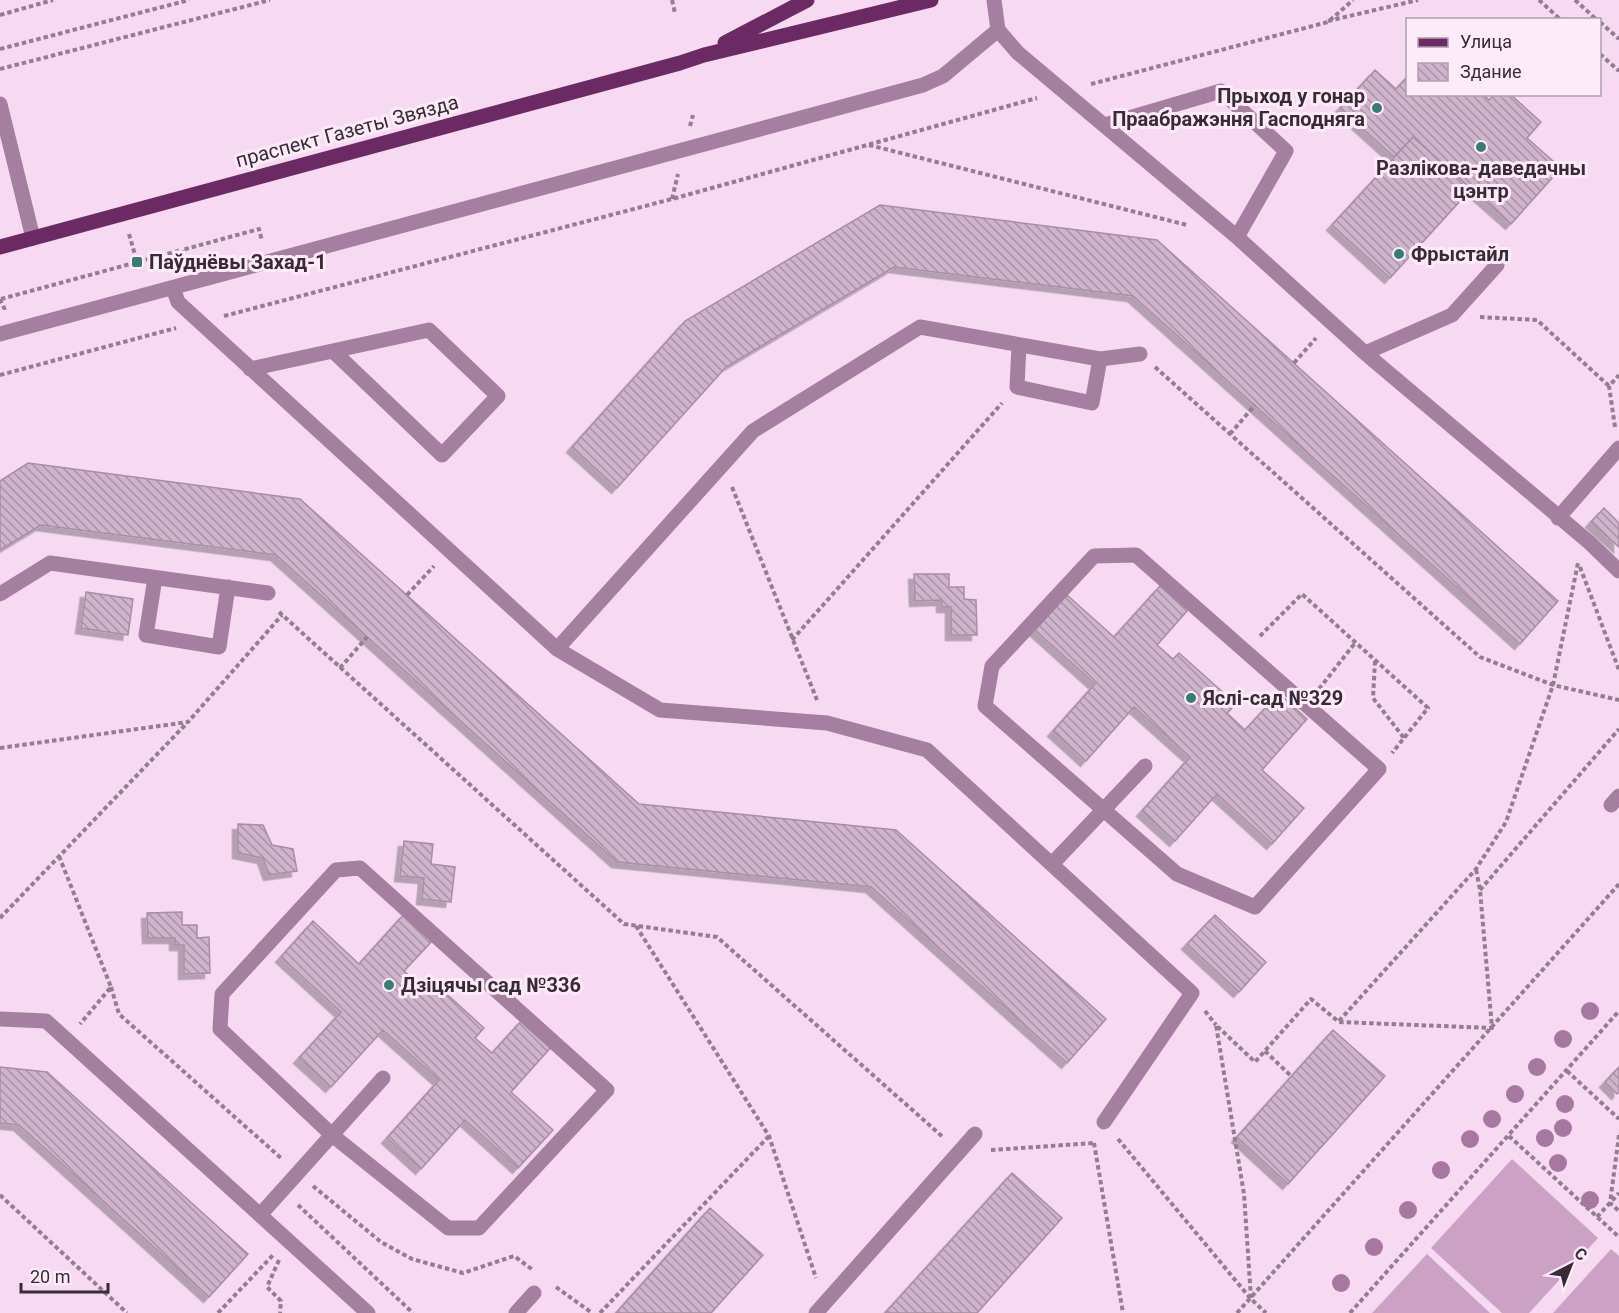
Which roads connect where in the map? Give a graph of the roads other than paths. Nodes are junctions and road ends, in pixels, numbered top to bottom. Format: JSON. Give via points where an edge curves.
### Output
{"nodes":[{"id":1,"x":807,"y":0,"type":"edge"},
{"id":2,"x":931,"y":0,"type":"edge"},
{"id":3,"x":994,"y":0,"type":"edge"},
{"id":4,"x":998,"y":30,"type":"junction"},
{"id":5,"x":704,"y":55,"type":"junction"},
{"id":6,"x":0,"y":104,"type":"edge"},
{"id":7,"x":1105,"y":125,"type":"junction"},
{"id":8,"x":1237,"y":237,"type":"junction"},
{"id":9,"x":33,"y":238,"type":"junction"},
{"id":10,"x":0,"y":247,"type":"edge"},
{"id":11,"x":1497,"y":266,"type":"dead end"},
{"id":12,"x":173,"y":288,"type":"junction"},
{"id":13,"x":0,"y":334,"type":"edge"},
{"id":14,"x":1019,"y":345,"type":"junction"},
{"id":15,"x":333,"y":351,"type":"junction"},
{"id":16,"x":1365,"y":353,"type":"junction"},
{"id":17,"x":1140,"y":354,"type":"road end"},
{"id":18,"x":1100,"y":359,"type":"junction"},
{"id":19,"x":250,"y":369,"type":"junction"},
{"id":20,"x":1619,"y":448,"type":"edge"},
{"id":21,"x":1558,"y":518,"type":"junction"},
{"id":22,"x":1619,"y":571,"type":"edge"},
{"id":23,"x":155,"y":578,"type":"junction"},
{"id":24,"x":228,"y":587,"type":"junction"},
{"id":25,"x":262,"y":592,"type":"road end"},
{"id":26,"x":0,"y":594,"type":"edge"},
{"id":27,"x":557,"y":649,"type":"junction"},
{"id":28,"x":1145,"y":766,"type":"dead end"},
{"id":29,"x":1104,"y":811,"type":"junction"},
{"id":30,"x":1052,"y":864,"type":"junction"},
{"id":31,"x":0,"y":1019,"type":"edge"},
{"id":32,"x":384,"y":1078,"type":"dead end"},
{"id":33,"x":1104,"y":1122,"type":"road end"},
{"id":34,"x":975,"y":1134,"type":"dead end"},
{"id":35,"x":332,"y":1135,"type":"junction"},
{"id":36,"x":260,"y":1215,"type":"junction"},
{"id":37,"x":534,"y":1293,"type":"dead end"},
{"id":38,"x":820,"y":1308,"type":"edge"},
{"id":39,"x":368,"y":1313,"type":"edge"},
{"id":40,"x":516,"y":1313,"type":"edge"}],
"edges":[{"from":1,"to":5,"type":"main road","name":"праспект Газеты Звязда"},
{"from":2,"to":5,"type":"main road","name":"праспект Газеты Звязда"},
{"from":3,"to":4,"type":"lane"},
{"from":4,"to":7,"type":"lane","via":[[1018,53]]},
{"from":4,"to":12,"type":"lane","via":[[943,76],[924,85]]},
{"from":5,"to":9,"type":"main road","name":"праспект Газеты Звязда"},
{"from":6,"to":9,"type":"lane"},
{"from":7,"to":8,"type":"lane"},
{"from":7,"to":8,"type":"lane","via":[[1221,91],[1286,151]]},
{"from":8,"to":16,"type":"lane"},
{"from":9,"to":10,"type":"main road","name":"праспект Газеты Звязда"},
{"from":11,"to":16,"type":"lane","via":[[1452,315]]},
{"from":12,"to":13,"type":"lane"},
{"from":12,"to":19,"type":"lane","via":[[178,303]]},
{"from":14,"to":18,"type":"lane"},
{"from":14,"to":18,"type":"lane","via":[[1017,387],[1092,403]]},
{"from":14,"to":27,"type":"lane","via":[[920,327],[753,431]]},
{"from":15,"to":15,"type":"lane","via":[[429,330],[498,396],[442,455]]},
{"from":15,"to":19,"type":"lane"},
{"from":16,"to":21,"type":"lane"},
{"from":17,"to":18,"type":"lane"},
{"from":19,"to":27,"type":"lane"},
{"from":20,"to":21,"type":"lane"},
{"from":21,"to":22,"type":"lane"},
{"from":23,"to":24,"type":"lane"},
{"from":23,"to":24,"type":"lane","via":[[146,635],[219,647]]},
{"from":23,"to":26,"type":"lane","via":[[50,563]]},
{"from":24,"to":25,"type":"lane"},
{"from":27,"to":30,"type":"lane","via":[[660,710],[827,723],[927,750]]},
{"from":28,"to":29,"type":"lane"},
{"from":29,"to":29,"type":"lane","via":[[985,706],[992,666],[1094,556],[1136,555],[1379,770],[1255,908],[1177,874]]},
{"from":29,"to":30,"type":"lane"},
{"from":30,"to":33,"type":"lane","via":[[1192,993]]},
{"from":31,"to":36,"type":"lane","via":[[46,1022]]},
{"from":32,"to":35,"type":"lane"},
{"from":34,"to":38,"type":"lane"},
{"from":35,"to":35,"type":"lane","via":[[448,1228],[479,1228],[607,1090],[360,868],[336,870],[222,994],[220,1029]]},
{"from":35,"to":36,"type":"lane"},
{"from":36,"to":39,"type":"lane"},
{"from":37,"to":40,"type":"lane"}]}
